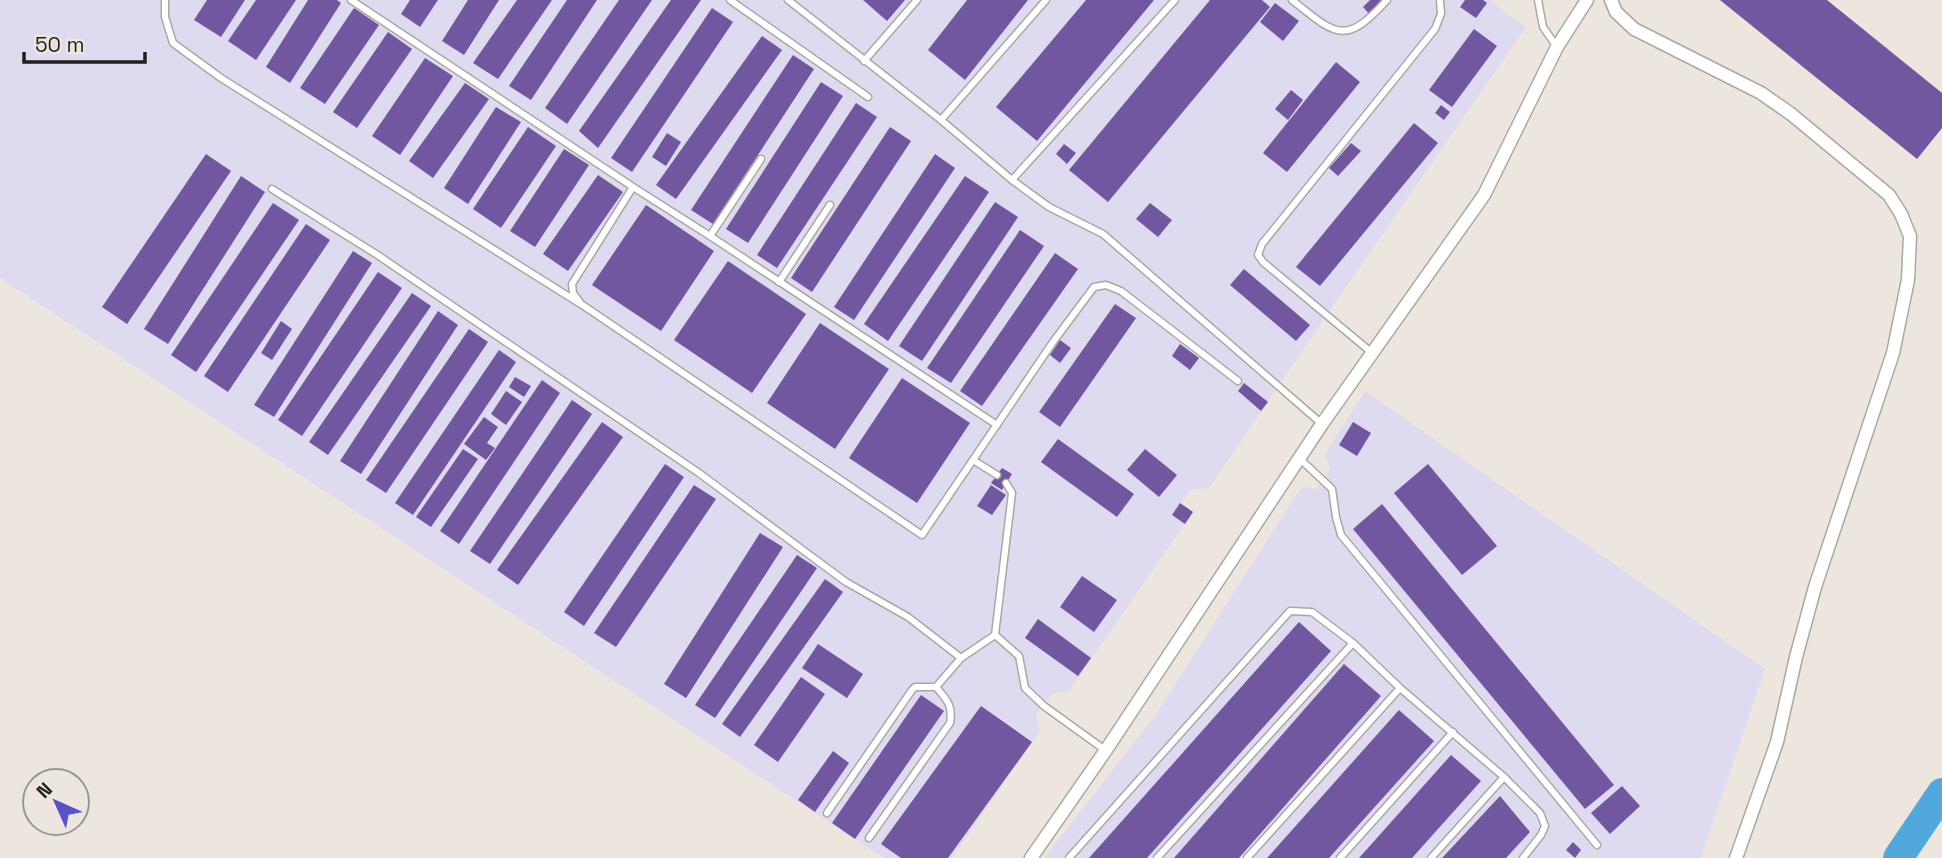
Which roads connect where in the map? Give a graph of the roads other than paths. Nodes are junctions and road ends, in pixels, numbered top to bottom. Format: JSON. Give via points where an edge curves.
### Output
{"nodes":[{"id":1,"x":165,"y":0,"type":"edge"},
{"id":2,"x":351,"y":0,"type":"edge"},
{"id":3,"x":730,"y":0,"type":"edge"},
{"id":4,"x":917,"y":0,"type":"edge"},
{"id":5,"x":1046,"y":0,"type":"edge"},
{"id":6,"x":1175,"y":0,"type":"edge"},
{"id":7,"x":1292,"y":0,"type":"edge"},
{"id":8,"x":1387,"y":0,"type":"edge"},
{"id":9,"x":1440,"y":0,"type":"edge"},
{"id":10,"x":1538,"y":0,"type":"edge"},
{"id":11,"x":1587,"y":0,"type":"edge"},
{"id":12,"x":1611,"y":0,"type":"edge"},
{"id":13,"x":792,"y":1,"type":"edge"},
{"id":14,"x":1557,"y":47,"type":"junction"},
{"id":15,"x":864,"y":61,"type":"junction"},
{"id":16,"x":868,"y":97,"type":"dead end"},
{"id":17,"x":941,"y":120,"type":"junction"},
{"id":18,"x":761,"y":159,"type":"dead end"},
{"id":19,"x":1012,"y":180,"type":"junction"},
{"id":20,"x":633,"y":187,"type":"junction"},
{"id":21,"x":272,"y":189,"type":"dead end"},
{"id":22,"x":830,"y":205,"type":"dead end"},
{"id":23,"x":710,"y":236,"type":"junction"},
{"id":24,"x":779,"y":282,"type":"junction"},
{"id":25,"x":581,"y":304,"type":"junction"},
{"id":26,"x":1371,"y":352,"type":"junction"},
{"id":27,"x":1238,"y":381,"type":"dead end"},
{"id":28,"x":1322,"y":424,"type":"junction"},
{"id":29,"x":997,"y":425,"type":"junction"},
{"id":30,"x":1299,"y":458,"type":"junction"},
{"id":31,"x":973,"y":460,"type":"junction"},
{"id":32,"x":997,"y":475,"type":"dead end"},
{"id":33,"x":1006,"y":483,"type":"dead end"},
{"id":34,"x":995,"y":635,"type":"junction"},
{"id":35,"x":1353,"y":643,"type":"junction"},
{"id":36,"x":961,"y":657,"type":"junction"},
{"id":37,"x":936,"y":687,"type":"junction"},
{"id":38,"x":1399,"y":688,"type":"junction"},
{"id":39,"x":1453,"y":732,"type":"junction"},
{"id":40,"x":1106,"y":750,"type":"junction"},
{"id":41,"x":1504,"y":777,"type":"junction"},
{"id":42,"x":827,"y":813,"type":"dead end"},
{"id":43,"x":870,"y":838,"type":"dead end"},
{"id":44,"x":1597,"y":845,"type":"dead end"},
{"id":45,"x":1031,"y":858,"type":"edge"},
{"id":46,"x":1069,"y":858,"type":"edge"},
{"id":47,"x":1157,"y":858,"type":"edge"},
{"id":48,"x":1247,"y":858,"type":"edge"},
{"id":49,"x":1340,"y":858,"type":"edge"},
{"id":50,"x":1431,"y":858,"type":"edge"},
{"id":51,"x":1523,"y":858,"type":"edge"},
{"id":52,"x":1736,"y":858,"type":"edge"}],
"edges":[{"from":1,"to":25,"type":"lane","via":[[173,43],[221,78]]},
{"from":2,"to":20,"type":"lane"},
{"from":3,"to":16,"type":"lane"},
{"from":4,"to":15,"type":"lane"},
{"from":5,"to":17,"type":"lane"},
{"from":6,"to":19,"type":"lane"},
{"from":7,"to":8,"type":"lane","via":[[1320,23],[1351,32]]},
{"from":9,"to":26,"type":"lane","via":[[1441,15],[1435,29],[1262,244],[1258,255]]},
{"from":10,"to":14,"type":"lane","via":[[1543,27]]},
{"from":11,"to":14,"type":"street"},
{"from":12,"to":52,"type":"street","via":[[1616,12],[1634,29],[1761,93],[1791,114],[1889,195],[1910,236],[1908,280],[1893,353],[1815,587],[1777,742]]},
{"from":13,"to":15,"type":"lane"},
{"from":14,"to":26,"type":"street","via":[[1484,195]]},
{"from":15,"to":17,"type":"lane"},
{"from":17,"to":19,"type":"lane"},
{"from":18,"to":23,"type":"lane"},
{"from":19,"to":28,"type":"lane","via":[[1048,207],[1103,234]]},
{"from":20,"to":23,"type":"lane"},
{"from":20,"to":25,"type":"lane","via":[[572,284]]},
{"from":21,"to":36,"type":"lane","via":[[699,473],[846,582],[908,618]]},
{"from":22,"to":24,"type":"lane"},
{"from":23,"to":24,"type":"lane"},
{"from":24,"to":29,"type":"lane"},
{"from":25,"to":31,"type":"lane","via":[[922,535]]},
{"from":26,"to":28,"type":"street"},
{"from":27,"to":29,"type":"lane","via":[[1121,292],[1106,285],[1094,287]]},
{"from":28,"to":30,"type":"street"},
{"from":29,"to":31,"type":"lane"},
{"from":30,"to":40,"type":"street"},
{"from":30,"to":44,"type":"lane","via":[[1332,489],[1341,535]]},
{"from":31,"to":32,"type":"lane"},
{"from":33,"to":34,"type":"lane","via":[[1012,493]]},
{"from":34,"to":36,"type":"lane"},
{"from":34,"to":40,"type":"lane","via":[[1019,656],[1025,688]]},
{"from":35,"to":38,"type":"lane"},
{"from":35,"to":46,"type":"lane","via":[[1312,612],[1290,611]]},
{"from":35,"to":47,"type":"lane"},
{"from":36,"to":37,"type":"lane"},
{"from":37,"to":42,"type":"lane","via":[[912,690]]},
{"from":37,"to":43,"type":"lane","via":[[950,702],[950,723]]},
{"from":38,"to":39,"type":"lane"},
{"from":38,"to":48,"type":"lane"},
{"from":39,"to":41,"type":"lane"},
{"from":39,"to":49,"type":"lane"},
{"from":40,"to":45,"type":"street"},
{"from":41,"to":50,"type":"lane"},
{"from":41,"to":51,"type":"lane","via":[[1540,813],[1545,826]]}]}
